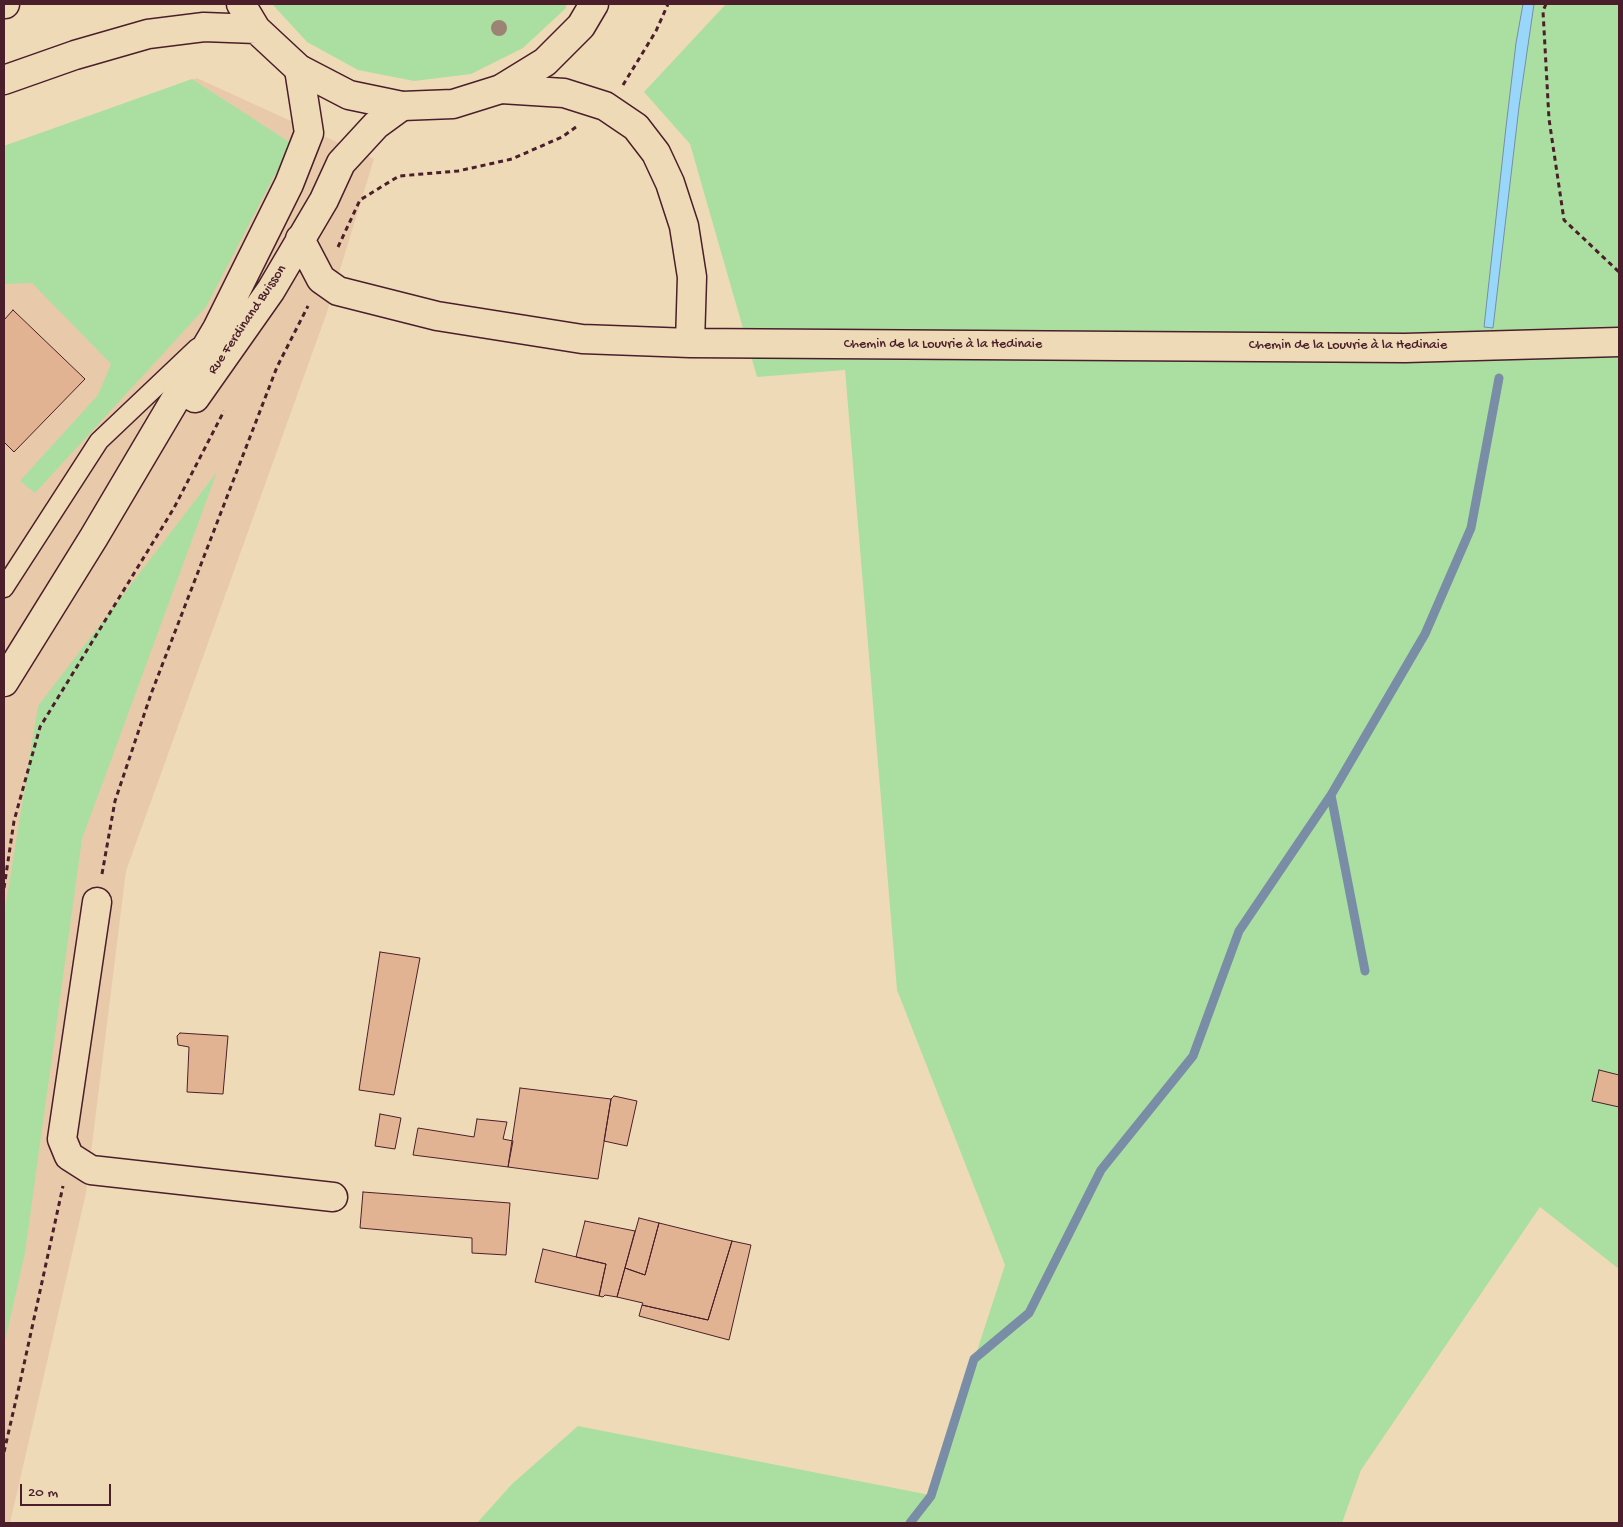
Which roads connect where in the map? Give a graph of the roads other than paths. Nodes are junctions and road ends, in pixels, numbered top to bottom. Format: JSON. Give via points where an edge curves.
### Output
{"nodes":[{"id":1,"x":241,"y":4,"type":"edge"},
{"id":2,"x":594,"y":4,"type":"edge"},
{"id":3,"x":256,"y":29,"type":"junction"},
{"id":4,"x":299,"y":69,"type":"junction"},
{"id":5,"x":4,"y":80,"type":"edge"},
{"id":6,"x":501,"y":89,"type":"junction"},
{"id":7,"x":402,"y":106,"type":"junction"},
{"id":8,"x":300,"y":239,"type":"junction"},
{"id":9,"x":217,"y":329,"type":"junction"},
{"id":10,"x":1619,"y":342,"type":"edge"},
{"id":11,"x":690,"y":343,"type":"junction"},
{"id":12,"x":94,"y":537,"type":"junction"},
{"id":13,"x":4,"y":588,"type":"edge"},
{"id":14,"x":4,"y":682,"type":"edge"},
{"id":15,"x":97,"y":902,"type":"road end"},
{"id":16,"x":333,"y":1197,"type":"dead end"}],
"edges":[{"from":1,"to":3,"type":"street"},
{"from":2,"to":6,"type":"street","via":[[581,26],[545,62]]},
{"from":3,"to":4,"type":"street"},
{"from":3,"to":5,"type":"street","via":[[204,27],[148,34]]},
{"from":4,"to":7,"type":"street","via":[[349,95]]},
{"from":4,"to":9,"type":"street","name":"Rue Ferdinand Buisson","via":[[309,133],[289,184]]},
{"from":6,"to":7,"type":"street","via":[[453,104]]},
{"from":6,"to":11,"type":"street","via":[[564,93],[605,106],[636,127],[656,153],[684,226],[692,277]]},
{"from":7,"to":8,"type":"street","name":"Rue Ferdinand Buisson","via":[[376,125],[341,163],[324,200]]},
{"from":8,"to":11,"type":"street","name":"Chemin de la Louvrie à la Hedinaie","via":[[321,279],[338,291],[437,316],[582,339]]},
{"from":8,"to":12,"type":"street","name":"Rue Ferdinand Buisson","via":[[271,290]]},
{"from":9,"to":12,"type":"street","name":"Rue Ferdinand Buisson"},
{"from":9,"to":13,"type":"lane","via":[[99,441]]},
{"from":10,"to":11,"type":"street","name":"Chemin de la Louvrie à la Hedinaie","via":[[1405,348]]},
{"from":12,"to":14,"type":"street","name":"Rue Ferdinand Buisson"},
{"from":15,"to":16,"type":"street","via":[[62,1139],[69,1156],[91,1170]]}]}
